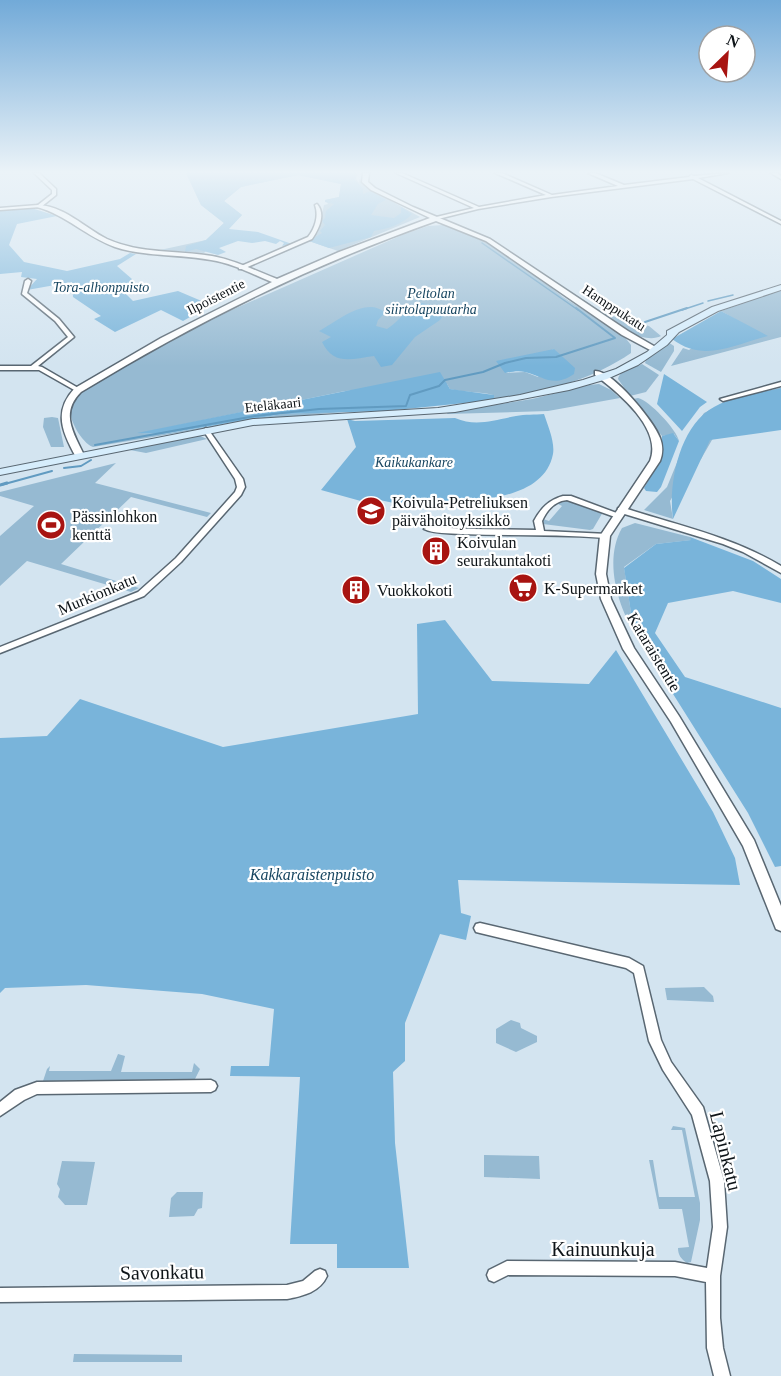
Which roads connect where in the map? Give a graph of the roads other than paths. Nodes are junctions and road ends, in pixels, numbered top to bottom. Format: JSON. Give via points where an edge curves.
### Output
{"nodes":[{"id":1,"x":100,"y":237,"type":"edge"},
{"id":2,"x":311,"y":237,"type":"edge"},
{"id":3,"x":383,"y":237,"type":"edge"},
{"id":4,"x":478,"y":237,"type":"edge"},
{"id":5,"x":241,"y":268,"type":"junction"},
{"id":6,"x":28,"y":281,"type":"dead end"},
{"id":7,"x":278,"y":282,"type":"junction"},
{"id":8,"x":781,"y":287,"type":"edge"},
{"id":9,"x":651,"y":347,"type":"junction"},
{"id":10,"x":33,"y":367,"type":"junction"},
{"id":11,"x":0,"y":368,"type":"edge"},
{"id":12,"x":601,"y":375,"type":"junction"},
{"id":13,"x":781,"y":384,"type":"edge"},
{"id":14,"x":78,"y":390,"type":"junction"},
{"id":15,"x":723,"y":399,"type":"dead end"},
{"id":16,"x":206,"y":430,"type":"junction"},
{"id":17,"x":79,"y":455,"type":"junction"},
{"id":18,"x":0,"y":472,"type":"edge"},
{"id":19,"x":619,"y":513,"type":"junction"},
{"id":20,"x":428,"y":529,"type":"dead end"},
{"id":21,"x":540,"y":531,"type":"junction"},
{"id":22,"x":605,"y":536,"type":"junction"},
{"id":23,"x":779,"y":566,"type":"edge"},
{"id":24,"x":0,"y":650,"type":"edge"},
{"id":25,"x":781,"y":924,"type":"edge"},
{"id":26,"x":480,"y":928,"type":"dead end"},
{"id":27,"x":211,"y":1086,"type":"dead end"},
{"id":28,"x":0,"y":1110,"type":"edge"},
{"id":29,"x":494,"y":1275,"type":"dead end"},
{"id":30,"x":320,"y":1276,"type":"dead end"},
{"id":31,"x":713,"y":1276,"type":"junction"},
{"id":32,"x":0,"y":1295,"type":"edge"},
{"id":33,"x":722,"y":1376,"type":"edge"}],
"edges":[{"from":1,"to":5,"type":"street","via":[[118,246],[216,258]]},
{"from":2,"to":5,"type":"street"},
{"from":3,"to":7,"type":"street","name":"Ilpoistentie"},
{"from":4,"to":9,"type":"street","name":"Hamppukatu"},
{"from":5,"to":7,"type":"street"},
{"from":6,"to":10,"type":"street","via":[[24,293],[71,337]]},
{"from":7,"to":14,"type":"street","name":"Ilpoistentie","via":[[220,308]]},
{"from":8,"to":9,"type":"main road","name":"Eteläkaari","via":[[715,309]]},
{"from":9,"to":12,"type":"main road","name":"Eteläkaari","via":[[629,366]]},
{"from":10,"to":11,"type":"street"},
{"from":10,"to":14,"type":"street"},
{"from":12,"to":16,"type":"main road","name":"Eteläkaari","via":[[552,391],[453,409],[294,417]]},
{"from":12,"to":19,"type":"street","name":"Kataraistentie","via":[[649,424],[658,448],[655,461]]},
{"from":13,"to":15,"type":"street"},
{"from":14,"to":17,"type":"street","via":[[64,410]]},
{"from":16,"to":17,"type":"main road","name":"Eteläkaari"},
{"from":16,"to":24,"type":"street","name":"Murkionkatu","via":[[241,487],[201,535],[141,594]]},
{"from":17,"to":18,"type":"main road","name":"Eteläkaari"},
{"from":19,"to":21,"type":"street","via":[[560,498],[540,516]]},
{"from":19,"to":22,"type":"street","name":"Kataraistentie"},
{"from":19,"to":23,"type":"street","via":[[724,543]]},
{"from":20,"to":21,"type":"street"},
{"from":21,"to":22,"type":"street"},
{"from":22,"to":25,"type":"street","name":"Kataraistentie","via":[[601,574],[612,613],[629,649],[749,844]]},
{"from":26,"to":31,"type":"street","name":"Lapinkatu","via":[[629,963],[639,970],[655,1041],[698,1112],[715,1172],[720,1227]]},
{"from":27,"to":28,"type":"street","via":[[37,1088]]},
{"from":29,"to":31,"type":"street","name":"Kainuunkuja","via":[[507,1268],[567,1268],[675,1269]]},
{"from":30,"to":32,"type":"street","name":"Savonkatu","via":[[306,1288],[287,1292]]},
{"from":31,"to":33,"type":"street","name":"Lapinkatu","via":[[716,1348]]}]}
